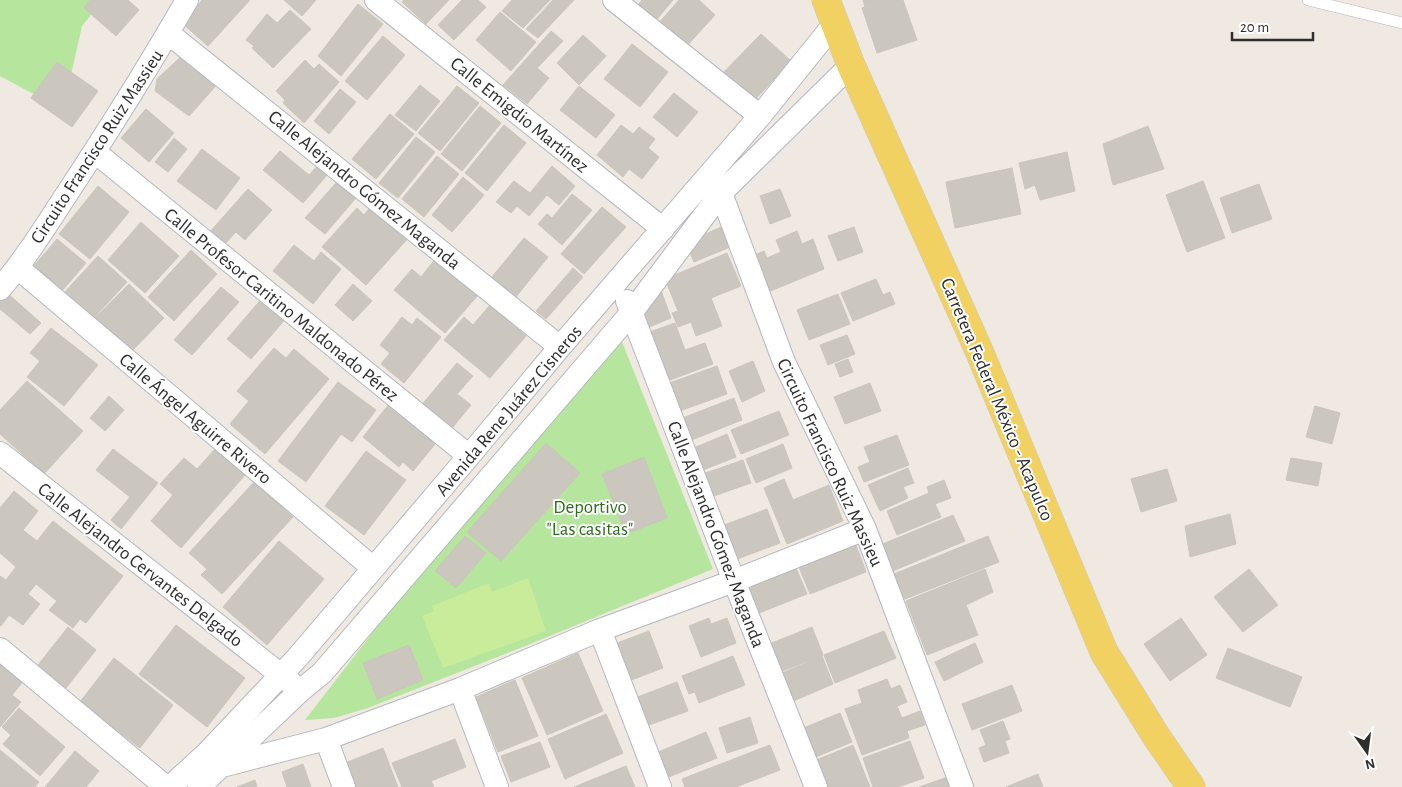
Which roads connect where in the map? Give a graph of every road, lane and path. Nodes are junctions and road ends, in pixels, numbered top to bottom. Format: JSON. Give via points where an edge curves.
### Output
{"nodes":[{"id":1,"x":187,"y":0,"type":"edge"},
{"id":2,"x":376,"y":0,"type":"edge"},
{"id":3,"x":614,"y":0,"type":"edge"},
{"id":4,"x":1308,"y":0,"type":"edge"},
{"id":5,"x":831,"y":12,"type":"edge"},
{"id":6,"x":1402,"y":23,"type":"edge"},
{"id":7,"x":168,"y":33,"type":"junction"},
{"id":8,"x":851,"y":64,"type":"junction"},
{"id":9,"x":760,"y":116,"type":"junction"},
{"id":10,"x":95,"y":152,"type":"junction"},
{"id":11,"x":722,"y":193,"type":"junction"},
{"id":12,"x":663,"y":229,"type":"junction"},
{"id":13,"x":18,"y":268,"type":"junction"},
{"id":14,"x":618,"y":282,"type":"junction"},
{"id":15,"x":0,"y":290,"type":"edge"},
{"id":16,"x":632,"y":312,"type":"junction"},
{"id":17,"x":560,"y":346,"type":"junction"},
{"id":18,"x":0,"y":453,"type":"edge"},
{"id":19,"x":469,"y":456,"type":"junction"},
{"id":20,"x":866,"y":529,"type":"junction"},
{"id":21,"x":373,"y":568,"type":"junction"},
{"id":22,"x":734,"y":581,"type":"junction"},
{"id":23,"x":600,"y":630,"type":"junction"},
{"id":24,"x":0,"y":648,"type":"edge"},
{"id":25,"x":281,"y":674,"type":"junction"},
{"id":26,"x":460,"y":689,"type":"junction"},
{"id":27,"x":300,"y":691,"type":"junction"},
{"id":28,"x":326,"y":738,"type":"junction"},
{"id":29,"x":213,"y":760,"type":"junction"},
{"id":30,"x":166,"y":787,"type":"edge"},
{"id":31,"x":170,"y":787,"type":"edge"},
{"id":32,"x":199,"y":787,"type":"edge"},
{"id":33,"x":344,"y":787,"type":"edge"},
{"id":34,"x":497,"y":787,"type":"edge"},
{"id":35,"x":660,"y":787,"type":"edge"},
{"id":36,"x":816,"y":787,"type":"edge"},
{"id":37,"x":962,"y":787,"type":"edge"},
{"id":38,"x":1192,"y":787,"type":"edge"}],
"edges":[{"from":1,"to":7,"type":"street","name":"Circuito Francisco Ruiz Massieu"},
{"from":2,"to":12,"type":"street","name":"Calle Emigdio Martínez"},
{"from":3,"to":9,"type":"street"},
{"from":4,"to":6,"type":"lane"},
{"from":5,"to":8,"type":"main road","name":"Carretera Federal México - Acapulco"},
{"from":5,"to":9,"type":"street","name":"Avenida Rene Juárez Cisneros"},
{"from":7,"to":10,"type":"street","name":"Circuito Francisco Ruiz Massieu"},
{"from":7,"to":17,"type":"street","name":"Calle Alejandro Gómez Maganda"},
{"from":8,"to":11,"type":"street","name":"Avenida Rene Juárez Cisneros"},
{"from":8,"to":38,"type":"main road","name":"Carretera Federal México - Acapulco","via":[[980,353],[1104,652]]},
{"from":9,"to":12,"type":"street","name":"Avenida Rene Juárez Cisneros"},
{"from":10,"to":13,"type":"street","name":"Circuito Francisco Ruiz Massieu"},
{"from":10,"to":19,"type":"street","name":"Calle Profesor Caritino Maldonado Pérez"},
{"from":11,"to":16,"type":"street","name":"Avenida Rene Juárez Cisneros"},
{"from":11,"to":20,"type":"street","name":"Circuito Francisco Ruiz Massieu","via":[[784,362]]},
{"from":12,"to":14,"type":"street","name":"Avenida Rene Juárez Cisneros"},
{"from":13,"to":15,"type":"street","name":"Circuito Francisco Ruiz Massieu"},
{"from":13,"to":21,"type":"street","name":"Calle Ángel Aguirre Rivero"},
{"from":14,"to":16,"type":"street","name":"Calle Alejandro Gómez Maganda"},
{"from":14,"to":17,"type":"street","name":"Avenida Rene Juárez Cisneros"},
{"from":16,"to":22,"type":"street","name":"Calle Alejandro Gómez Maganda"},
{"from":16,"to":27,"type":"street","name":"Avenida Rene Juárez Cisneros","via":[[322,673]]},
{"from":17,"to":19,"type":"street","name":"Avenida Rene Juárez Cisneros"},
{"from":18,"to":25,"type":"street","name":"Calle Alejandro Cervantes Delgado"},
{"from":19,"to":21,"type":"street","name":"Avenida Rene Juárez Cisneros"},
{"from":20,"to":22,"type":"street","name":"Avenida Rene Juárez Cisneros"},
{"from":20,"to":37,"type":"street","name":"Circuito Francisco Ruiz Massieu"},
{"from":21,"to":25,"type":"street","name":"Avenida Rene Juárez Cisneros"},
{"from":22,"to":23,"type":"street","name":"Avenida Rene Juárez Cisneros"},
{"from":22,"to":36,"type":"street","name":"Calle Alejandro Gómez Maganda"},
{"from":23,"to":26,"type":"street","name":"Avenida Rene Juárez Cisneros"},
{"from":23,"to":35,"type":"street"},
{"from":24,"to":30,"type":"street"},
{"from":25,"to":27,"type":"street","name":"Calle Alejandro Cervantes Delgado"},
{"from":25,"to":29,"type":"street","name":"Avenida Rene Juárez Cisneros"},
{"from":26,"to":28,"type":"street","name":"Avenida Rene Juárez Cisneros"},
{"from":26,"to":34,"type":"street"},
{"from":27,"to":29,"type":"street","name":"Avenida Rene Juárez Cisneros"},
{"from":28,"to":29,"type":"street","name":"Avenida Rene Juárez Cisneros"},
{"from":28,"to":33,"type":"street"},
{"from":29,"to":31,"type":"street","name":"Avenida Rene Juárez Cisneros"},
{"from":29,"to":32,"type":"street","name":"Avenida Rene Juárez Cisneros"}]}
